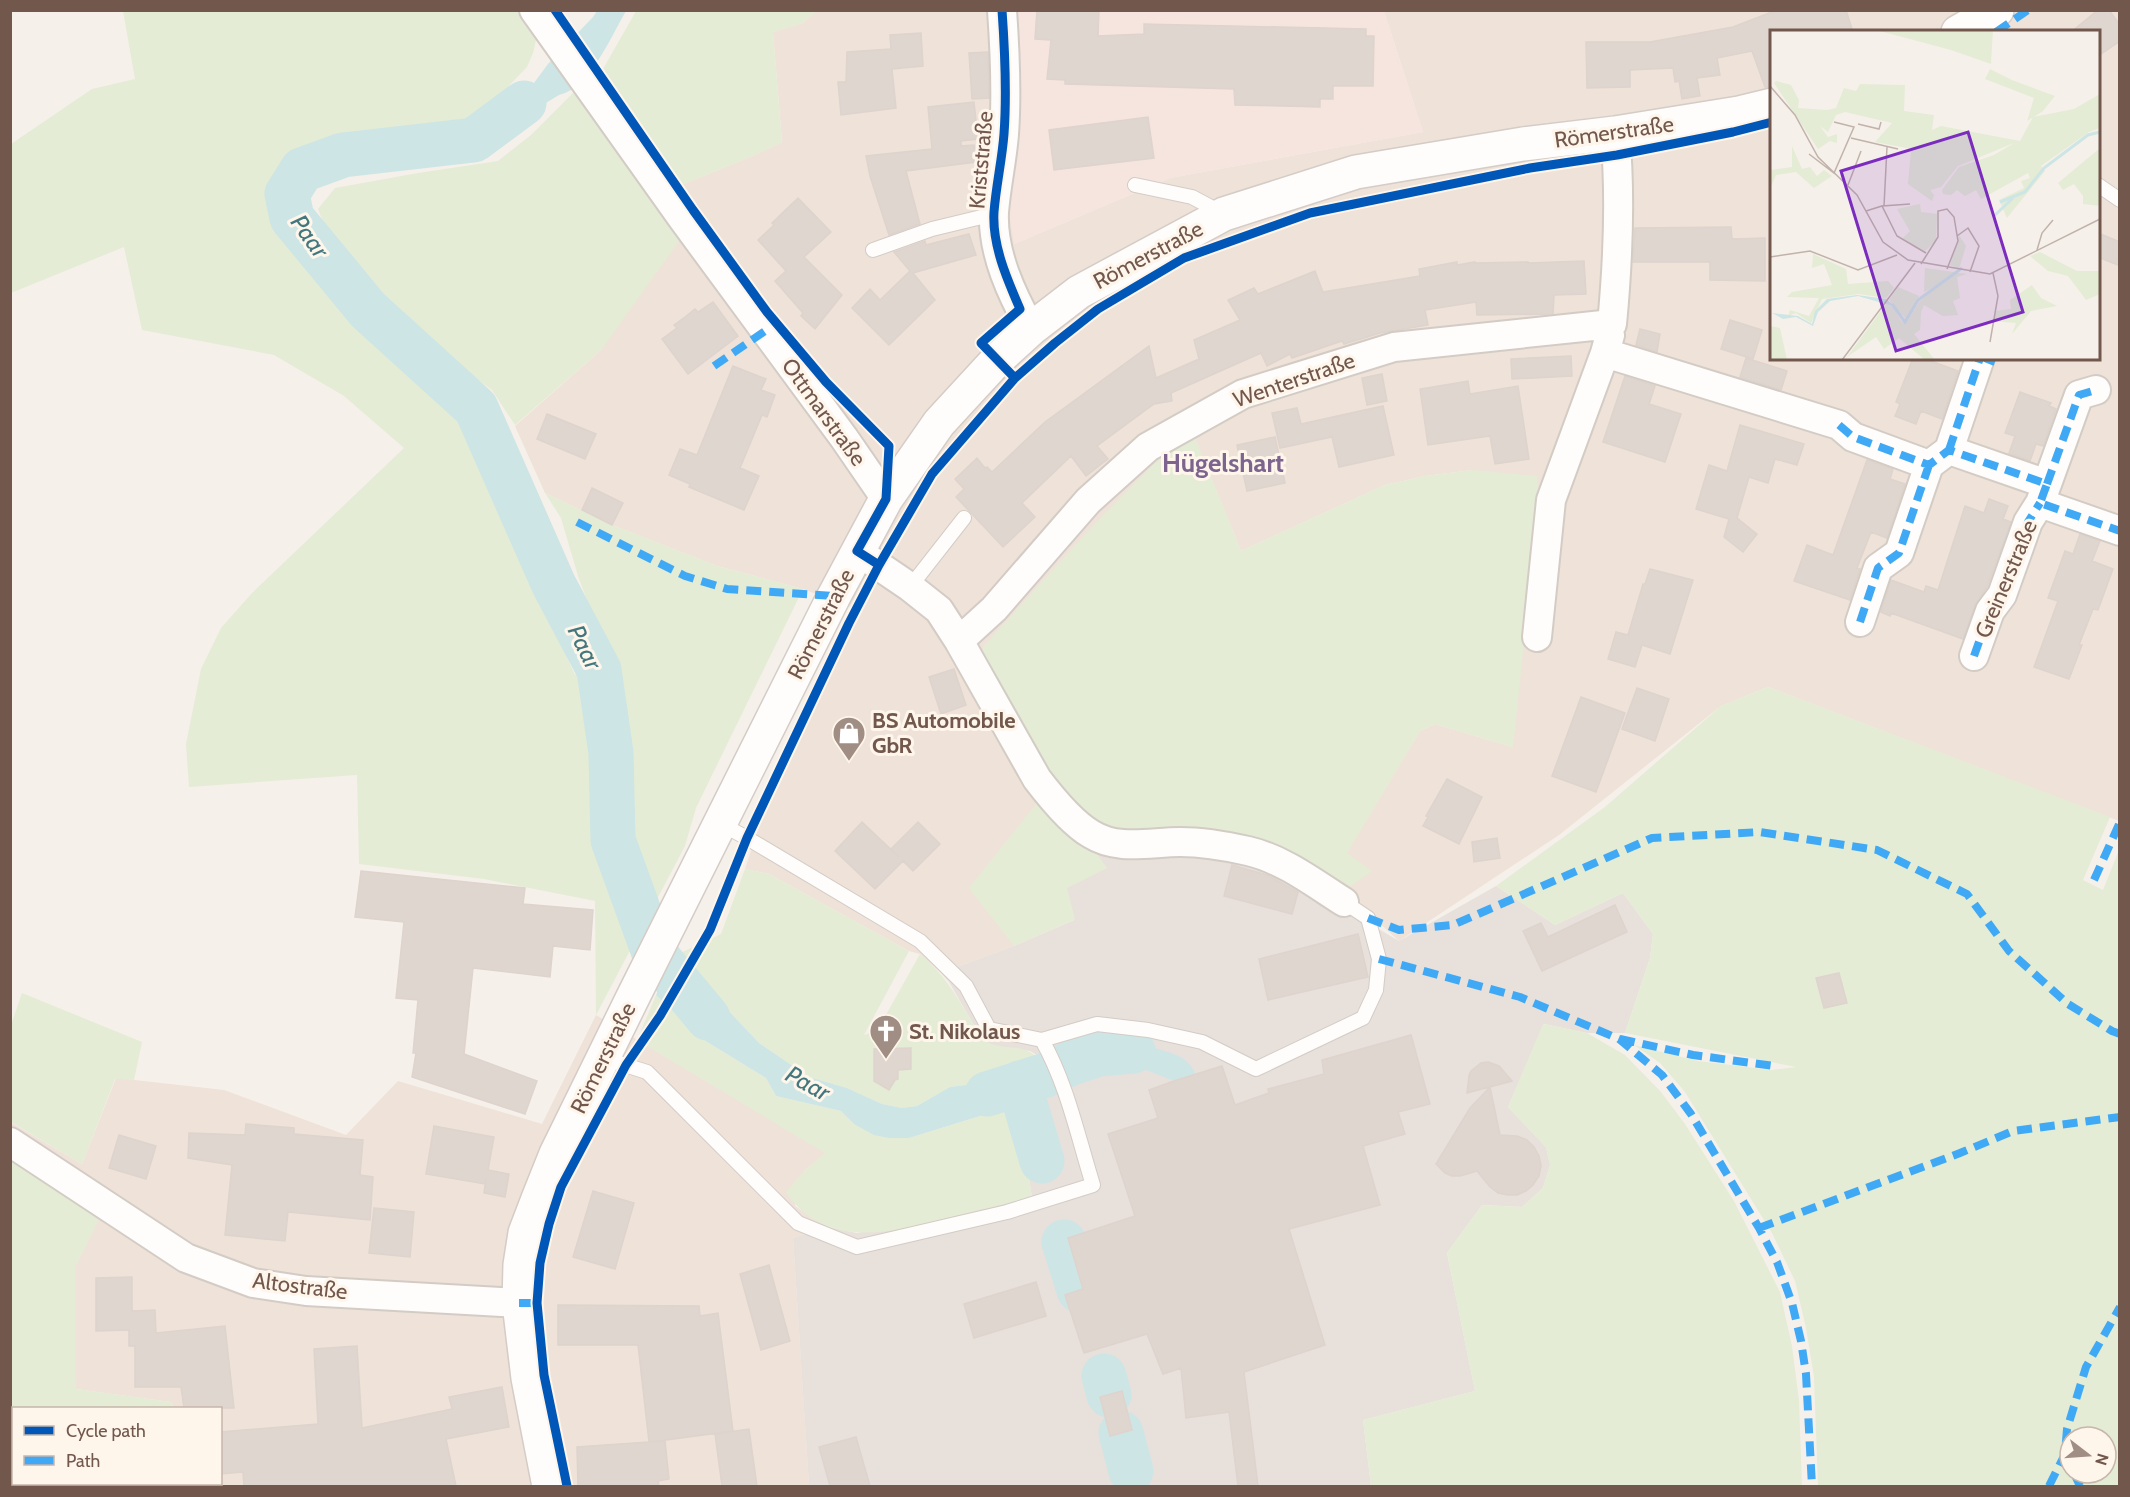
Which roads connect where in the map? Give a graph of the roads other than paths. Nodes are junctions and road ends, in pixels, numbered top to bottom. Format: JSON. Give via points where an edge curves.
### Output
{"nodes":[{"id":1,"x":534,"y":10,"type":"edge"},
{"id":2,"x":1002,"y":10,"type":"edge"},
{"id":3,"x":1997,"y":10,"type":"edge"},
{"id":4,"x":1962,"y":30,"type":"edge"},
{"id":5,"x":1770,"y":105,"type":"edge"},
{"id":6,"x":1615,"y":133,"type":"junction"},
{"id":7,"x":1135,"y":185,"type":"dead end"},
{"id":8,"x":2100,"y":186,"type":"edge"},
{"id":9,"x":2120,"y":200,"type":"edge"},
{"id":10,"x":994,"y":214,"type":"junction"},
{"id":11,"x":1224,"y":214,"type":"junction"},
{"id":12,"x":873,"y":250,"type":"dead end"},
{"id":13,"x":1612,"y":324,"type":"junction"},
{"id":14,"x":1031,"y":329,"type":"junction"},
{"id":15,"x":1605,"y":353,"type":"junction"},
{"id":16,"x":1987,"y":360,"type":"edge"},
{"id":17,"x":2096,"y":390,"type":"dead end"},
{"id":18,"x":1939,"y":457,"type":"junction"},
{"id":19,"x":2043,"y":494,"type":"junction"},
{"id":20,"x":886,"y":499,"type":"junction"},
{"id":21,"x":964,"y":518,"type":"dead end"},
{"id":22,"x":2120,"y":531,"type":"edge"},
{"id":23,"x":857,"y":551,"type":"junction"},
{"id":24,"x":910,"y":587,"type":"junction"},
{"id":25,"x":1860,"y":622,"type":"dead end"},
{"id":26,"x":1537,"y":636,"type":"dead end"},
{"id":27,"x":959,"y":641,"type":"junction"},
{"id":28,"x":1974,"y":656,"type":"dead end"},
{"id":29,"x":721,"y":824,"type":"junction"},
{"id":30,"x":1344,"y":902,"type":"joint"},
{"id":31,"x":1042,"y":1040,"type":"junction"},
{"id":32,"x":603,"y":1058,"type":"junction"},
{"id":33,"x":10,"y":1142,"type":"edge"},
{"id":34,"x":519,"y":1303,"type":"junction"},
{"id":35,"x":549,"y":1486,"type":"edge"}],
"edges":[{"from":1,"to":20,"type":"street","name":"Ottmarstraße"},
{"from":2,"to":10,"type":"street","name":"Kriststraße","via":[[1004,135]]},
{"from":3,"to":4,"type":"main road"},
{"from":5,"to":6,"type":"main road","name":"Römerstraße"},
{"from":6,"to":11,"type":"main road","name":"Römerstraße","via":[[1356,172]]},
{"from":6,"to":13,"type":"street","via":[[1617,249]]},
{"from":7,"to":11,"type":"lane","via":[[1191,197]]},
{"from":8,"to":9,"type":"lane"},
{"from":10,"to":12,"type":"lane"},
{"from":10,"to":14,"type":"street","name":"Kriststraße","via":[[1006,278]]},
{"from":11,"to":14,"type":"main road","name":"Römerstraße","via":[[1079,292]]},
{"from":13,"to":15,"type":"street"},
{"from":13,"to":27,"type":"street","name":"Wenterstraße","via":[[1394,346],[1243,394],[1148,447],[1088,501],[994,609]]},
{"from":14,"to":20,"type":"main road","name":"Römerstraße","via":[[939,423]]},
{"from":15,"to":18,"type":"street","name":"Greinerstraße","via":[[1839,425],[1853,437]]},
{"from":15,"to":26,"type":"street","via":[[1551,500]]},
{"from":16,"to":18,"type":"street"},
{"from":17,"to":19,"type":"street","name":"Greinerstraße","via":[[2079,395]]},
{"from":18,"to":19,"type":"street","name":"Greinerstraße"},
{"from":18,"to":25,"type":"street","via":[[1899,553],[1878,568]]},
{"from":19,"to":22,"type":"street","name":"Greinerstraße"},
{"from":19,"to":28,"type":"street","name":"Greinerstraße"},
{"from":20,"to":23,"type":"main road","name":"Römerstraße"},
{"from":21,"to":24,"type":"lane"},
{"from":23,"to":24,"type":"street"},
{"from":23,"to":29,"type":"main road","name":"Römerstraße"},
{"from":24,"to":27,"type":"street","via":[[939,610]]},
{"from":27,"to":30,"type":"street","via":[[1037,779],[1050,797],[1090,834],[1111,842],[1179,842],[1251,852],[1287,866]]},
{"from":29,"to":31,"type":"lane","via":[[920,941],[966,986],[989,1029]]},
{"from":29,"to":32,"type":"main road","name":"Römerstraße"},
{"from":30,"to":31,"type":"lane","via":[[1368,918],[1379,959],[1376,990],[1363,1018],[1256,1069],[1202,1042],[1148,1030],[1097,1024]]},
{"from":31,"to":32,"type":"lane","via":[[1061,1082],[1093,1185],[1007,1212],[857,1247],[798,1223],[647,1072]]},
{"from":32,"to":34,"type":"main road","name":"Römerstraße","via":[[556,1154],[525,1233]]},
{"from":33,"to":34,"type":"street","name":"Altostraße","via":[[186,1258],[253,1283],[306,1291]]},
{"from":34,"to":35,"type":"main road","name":"Römerstraße","via":[[528,1378]]}]}
